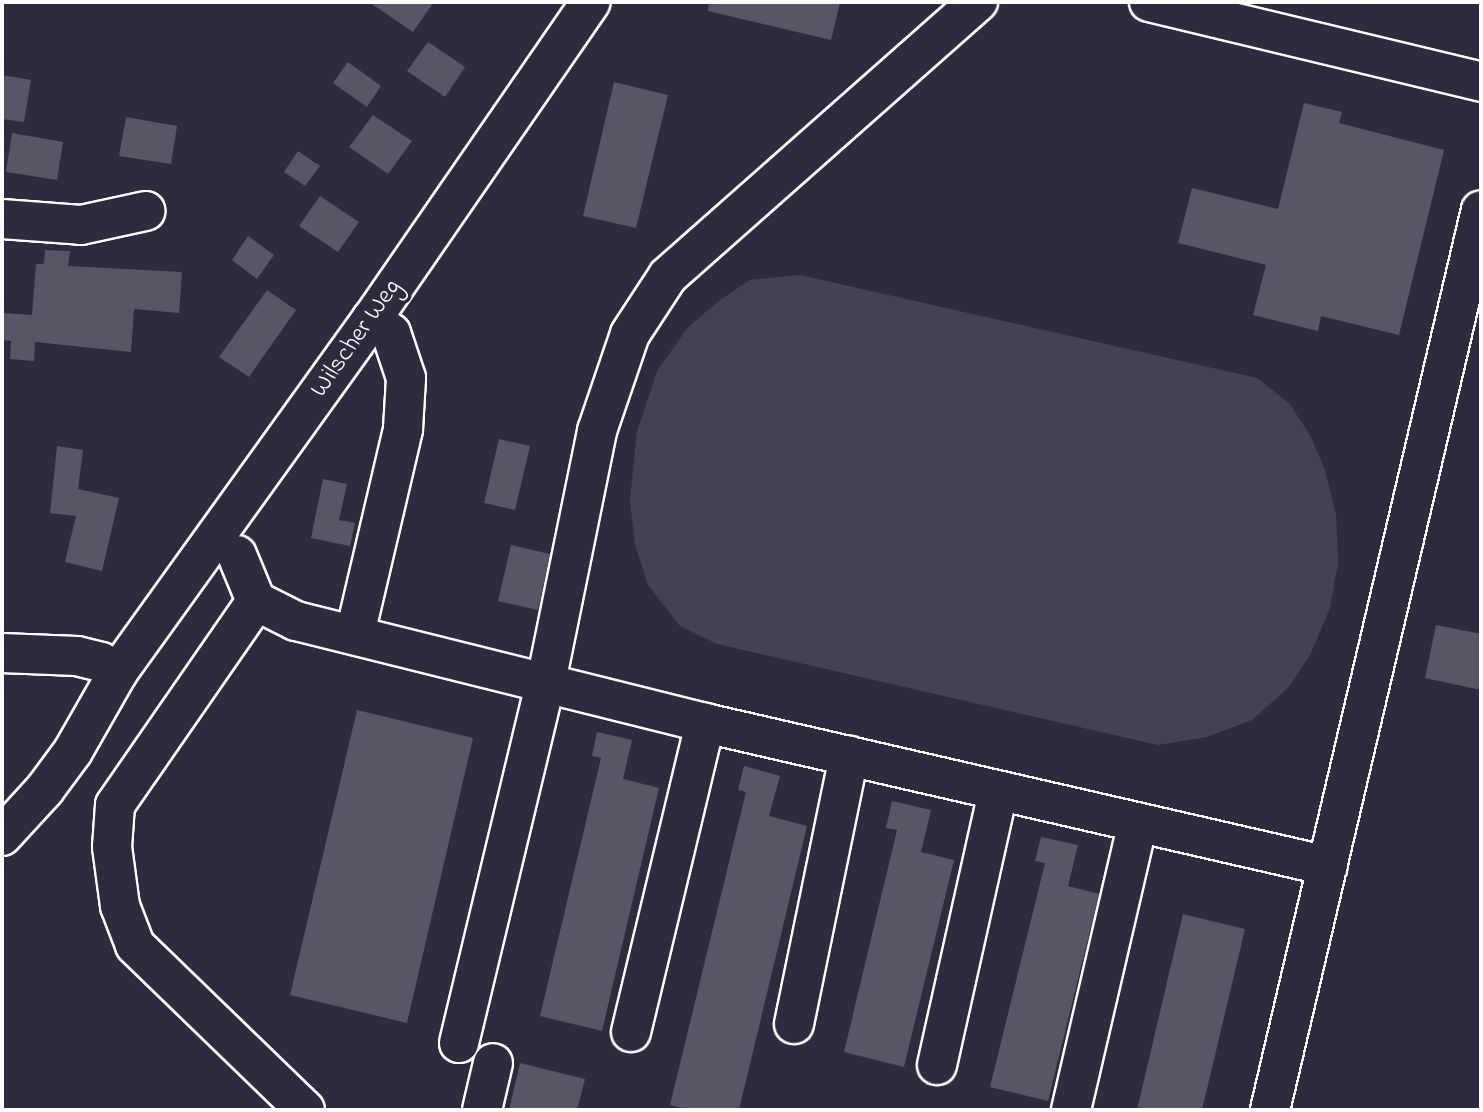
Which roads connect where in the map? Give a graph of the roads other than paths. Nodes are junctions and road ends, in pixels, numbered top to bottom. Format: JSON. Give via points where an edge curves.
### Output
{"nodes":[{"id":1,"x":591,"y":2,"type":"edge"},
{"id":2,"x":978,"y":2,"type":"edge"},
{"id":3,"x":1149,"y":2,"type":"edge"},
{"id":4,"x":1481,"y":82,"type":"edge"},
{"id":5,"x":1481,"y":210,"type":"edge"},
{"id":6,"x":145,"y":211,"type":"dead end"},
{"id":7,"x":2,"y":219,"type":"edge"},
{"id":8,"x":372,"y":319,"type":"junction"},
{"id":9,"x":237,"y":555,"type":"dead end"},
{"id":10,"x":256,"y":601,"type":"junction"},
{"id":11,"x":355,"y":634,"type":"junction"},
{"id":12,"x":2,"y":653,"type":"edge"},
{"id":13,"x":118,"y":672,"type":"junction"},
{"id":14,"x":546,"y":682,"type":"junction"},
{"id":15,"x":705,"y":723,"type":"junction"},
{"id":16,"x":849,"y":756,"type":"junction"},
{"id":17,"x":998,"y":791,"type":"junction"},
{"id":18,"x":1138,"y":823,"type":"junction"},
{"id":19,"x":2,"y":827,"type":"edge"},
{"id":20,"x":2,"y":836,"type":"edge"},
{"id":21,"x":1328,"y":866,"type":"junction"},
{"id":22,"x":794,"y":1024,"type":"dead end"},
{"id":23,"x":631,"y":1032,"type":"dead end"},
{"id":24,"x":459,"y":1043,"type":"dead end"},
{"id":25,"x":493,"y":1063,"type":"dead end"},
{"id":26,"x":937,"y":1065,"type":"dead end"},
{"id":27,"x":305,"y":1110,"type":"edge"},
{"id":28,"x":482,"y":1110,"type":"edge"},
{"id":29,"x":1071,"y":1110,"type":"edge"},
{"id":30,"x":1270,"y":1110,"type":"edge"}],
"edges":[{"from":1,"to":8,"type":"street","name":"Wilscher Weg"},
{"from":2,"to":14,"type":"street","via":[[668,276],[636,325],[597,431]]},
{"from":3,"to":4,"type":"street"},
{"from":5,"to":21,"type":"street"},
{"from":6,"to":7,"type":"street","via":[[81,225]]},
{"from":8,"to":11,"type":"street","via":[[391,333],[406,378],[403,429]]},
{"from":8,"to":13,"type":"street","name":"Wilscher Weg"},
{"from":9,"to":10,"type":"street"},
{"from":10,"to":11,"type":"street","via":[[296,621]]},
{"from":10,"to":27,"type":"street","via":[[115,805],[112,847],[120,906],[135,945]]},
{"from":11,"to":14,"type":"street"},
{"from":12,"to":13,"type":"street","via":[[77,656]]},
{"from":13,"to":19,"type":"street","name":"Wilscher Weg","via":[[55,740],[27,778]]},
{"from":13,"to":20,"type":"street","name":"Wilscher Weg","via":[[73,751]]},
{"from":14,"to":15,"type":"street"},
{"from":14,"to":24,"type":"street"},
{"from":15,"to":16,"type":"street"},
{"from":15,"to":23,"type":"street"},
{"from":16,"to":17,"type":"street"},
{"from":16,"to":22,"type":"street"},
{"from":17,"to":18,"type":"street"},
{"from":17,"to":26,"type":"street"},
{"from":18,"to":21,"type":"street"},
{"from":18,"to":29,"type":"street"},
{"from":21,"to":30,"type":"street"},
{"from":25,"to":28,"type":"street"}]}
